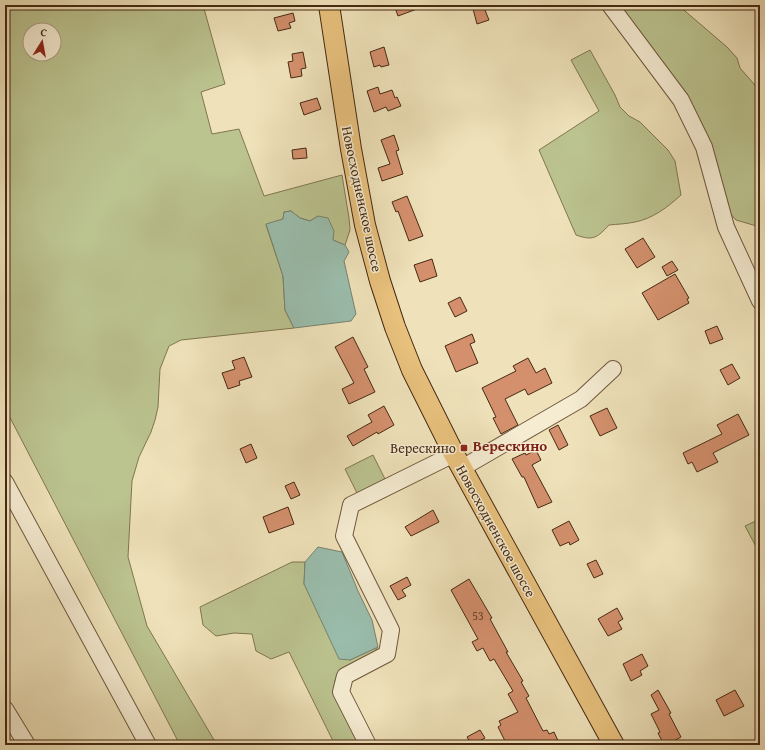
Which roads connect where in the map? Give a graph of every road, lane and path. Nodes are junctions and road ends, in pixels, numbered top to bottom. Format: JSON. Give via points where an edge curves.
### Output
{"nodes":[{"id":1,"x":329,"y":5,"type":"edge"},
{"id":2,"x":610,"y":5,"type":"edge"},
{"id":3,"x":760,"y":301,"type":"edge"},
{"id":4,"x":613,"y":369,"type":"dead end"},
{"id":5,"x":458,"y":461,"type":"junction"},
{"id":6,"x":5,"y":482,"type":"edge"},
{"id":7,"x":5,"y":709,"type":"edge"},
{"id":8,"x":27,"y":745,"type":"edge"},
{"id":9,"x":148,"y":745,"type":"edge"},
{"id":10,"x":368,"y":745,"type":"edge"},
{"id":11,"x":614,"y":745,"type":"edge"}],
"edges":[{"from":1,"to":5,"type":"main road","name":"Новосходненское шоссе","via":[[365,225],[380,281],[412,370]]},
{"from":2,"to":3,"type":"lane","via":[[681,100],[704,147],[726,227]]},
{"from":4,"to":5,"type":"lane","via":[[581,399]]},
{"from":5,"to":10,"type":"lane","via":[[351,505],[344,536],[391,630],[387,654],[345,676],[341,692]]},
{"from":5,"to":11,"type":"main road","name":"Новосходненское шоссе"},
{"from":6,"to":9,"type":"lane"},
{"from":7,"to":8,"type":"lane"}]}
